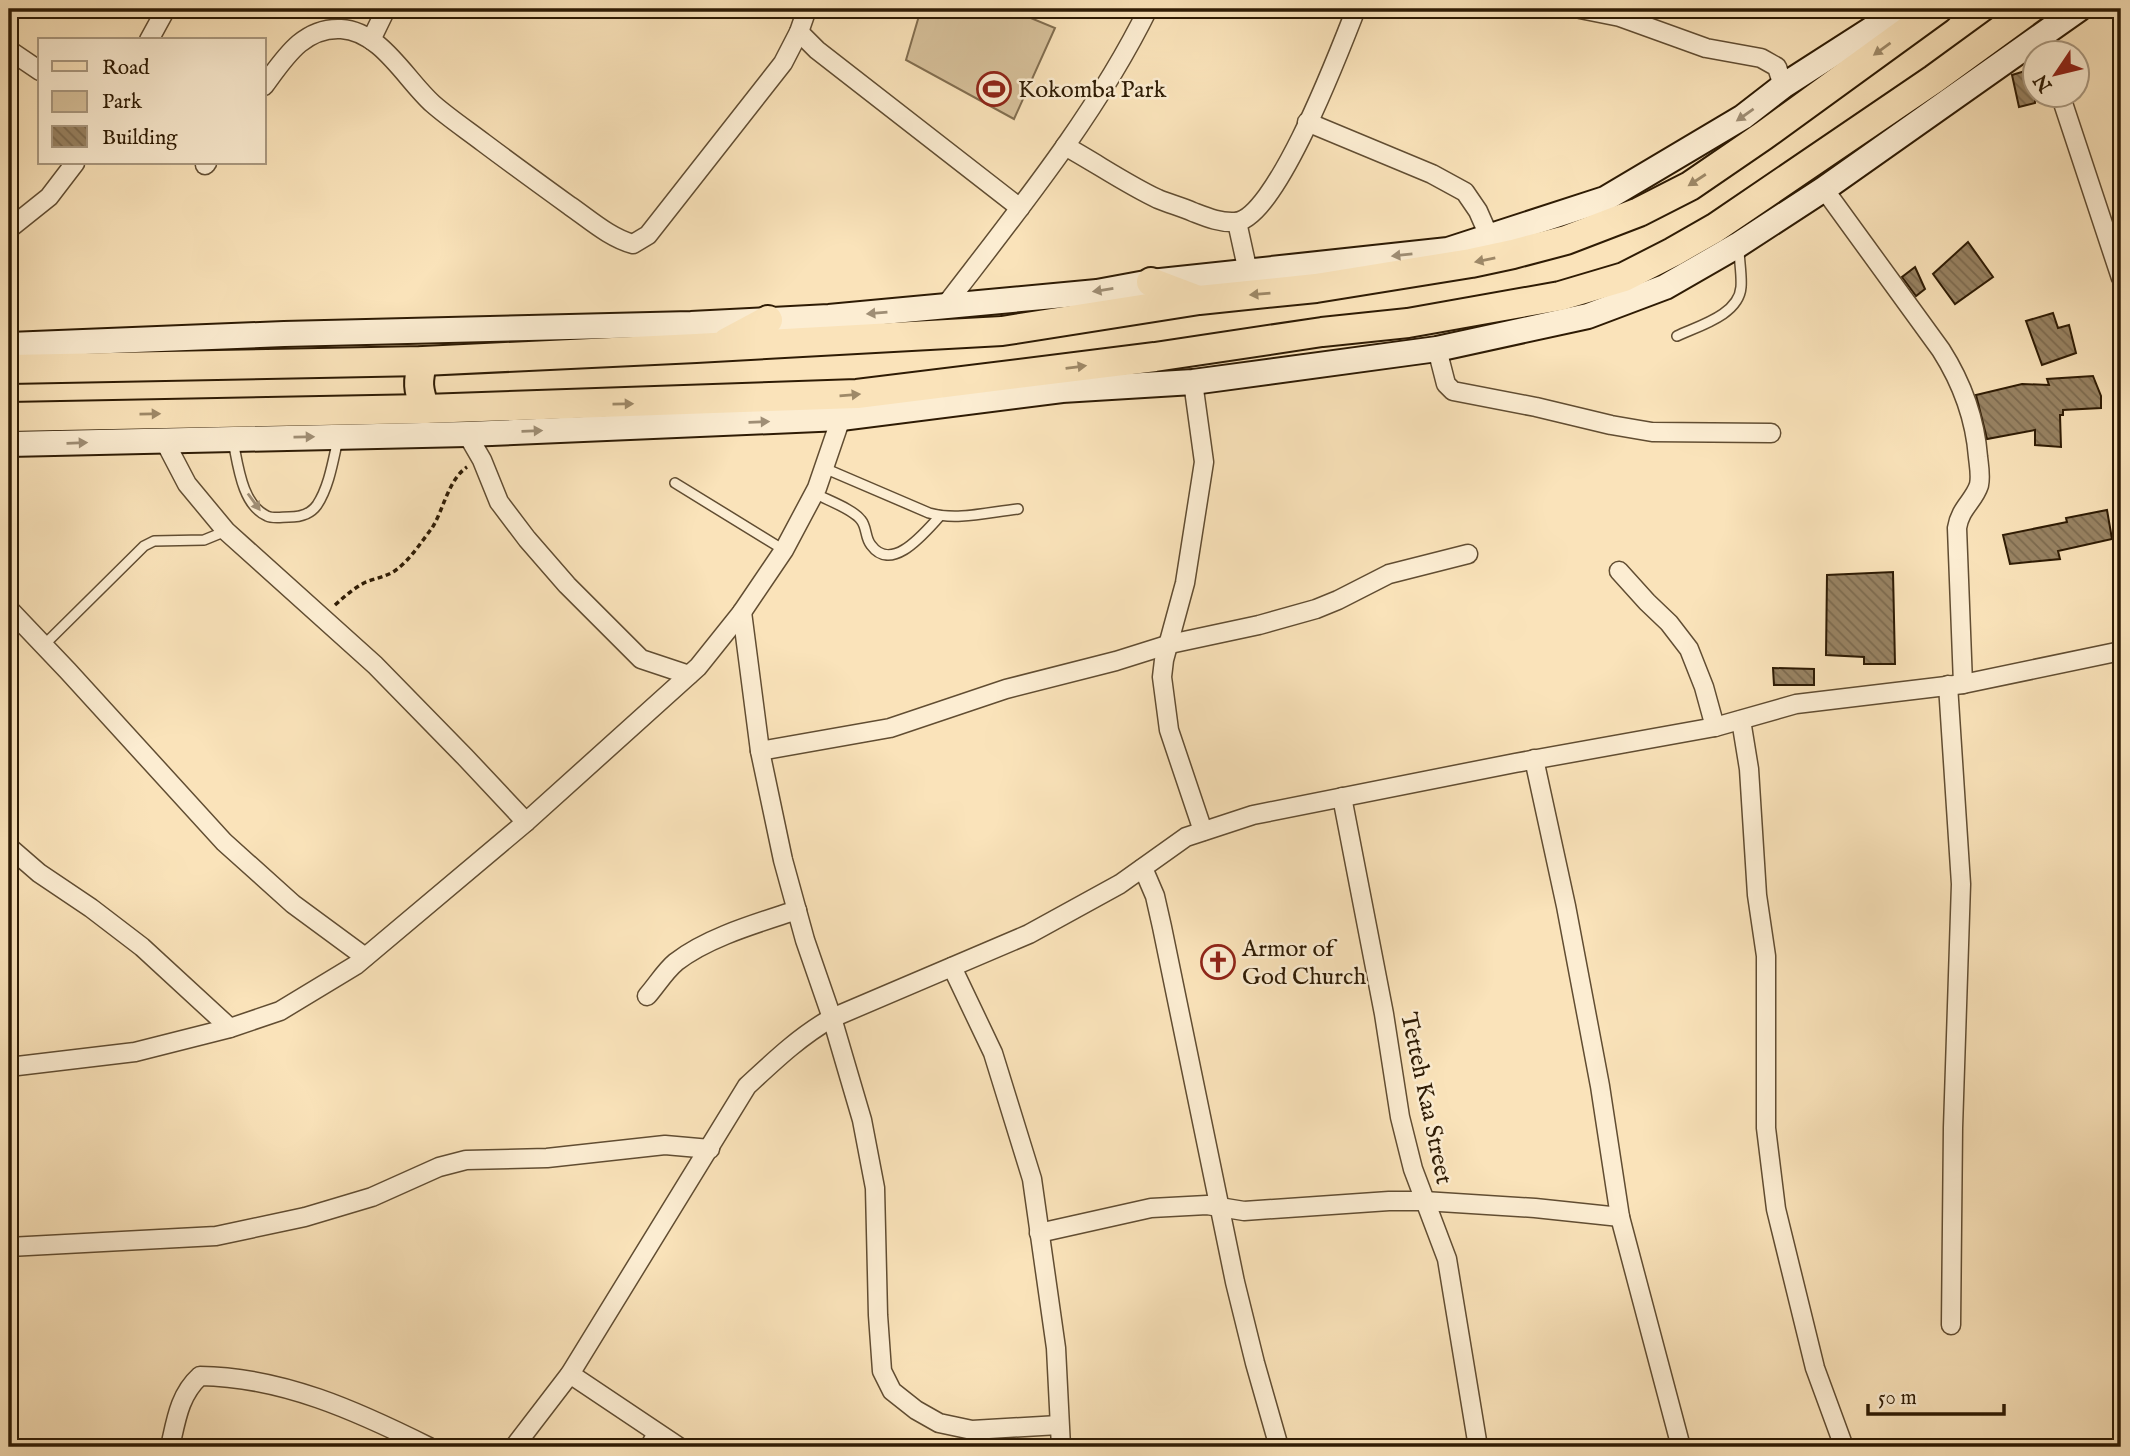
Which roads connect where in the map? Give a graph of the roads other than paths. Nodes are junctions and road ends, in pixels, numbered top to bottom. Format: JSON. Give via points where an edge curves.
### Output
{"nodes":[{"id":1,"x":166,"y":9,"type":"edge"},
{"id":2,"x":386,"y":9,"type":"edge"},
{"id":3,"x":807,"y":9,"type":"edge"},
{"id":4,"x":1148,"y":9,"type":"edge"},
{"id":5,"x":1356,"y":9,"type":"edge"},
{"id":6,"x":1580,"y":9,"type":"edge"},
{"id":7,"x":1903,"y":9,"type":"edge"},
{"id":8,"x":1938,"y":9,"type":"edge"},
{"id":9,"x":2030,"y":9,"type":"edge"},
{"id":10,"x":2080,"y":9,"type":"edge"},
{"id":11,"x":799,"y":32,"type":"junction"},
{"id":12,"x":150,"y":38,"type":"edge"},
{"id":13,"x":2051,"y":38,"type":"edge"},
{"id":14,"x":371,"y":40,"type":"junction"},
{"id":15,"x":9,"y":50,"type":"edge"},
{"id":16,"x":2022,"y":59,"type":"edge"},
{"id":17,"x":38,"y":70,"type":"edge"},
{"id":18,"x":266,"y":83,"type":"edge"},
{"id":19,"x":1783,"y":86,"type":"junction"},
{"id":20,"x":2065,"y":108,"type":"edge"},
{"id":21,"x":1307,"y":122,"type":"junction"},
{"id":22,"x":1066,"y":146,"type":"junction"},
{"id":23,"x":74,"y":164,"type":"edge"},
{"id":24,"x":1824,"y":189,"type":"junction"},
{"id":25,"x":1020,"y":208,"type":"junction"},
{"id":26,"x":1237,"y":222,"type":"junction"},
{"id":27,"x":9,"y":229,"type":"edge"},
{"id":28,"x":1489,"y":236,"type":"junction"},
{"id":29,"x":1738,"y":245,"type":"junction"},
{"id":30,"x":1248,"y":272,"type":"junction"},
{"id":31,"x":1405,"y":275,"type":"junction"},
{"id":32,"x":2121,"y":278,"type":"edge"},
{"id":33,"x":1152,"y":282,"type":"junction"},
{"id":34,"x":1199,"y":300,"type":"junction"},
{"id":35,"x":944,"y":307,"type":"junction"},
{"id":36,"x":768,"y":320,"type":"junction"},
{"id":37,"x":1408,"y":323,"type":"junction"},
{"id":38,"x":1677,"y":336,"type":"dead end"},
{"id":39,"x":9,"y":345,"type":"edge"},
{"id":40,"x":721,"y":346,"type":"junction"},
{"id":41,"x":1437,"y":349,"type":"junction"},
{"id":42,"x":423,"y":361,"type":"junction"},
{"id":43,"x":9,"y":369,"type":"edge"},
{"id":44,"x":1193,"y":382,"type":"junction"},
{"id":45,"x":425,"y":409,"type":"junction"},
{"id":46,"x":9,"y":417,"type":"edge"},
{"id":47,"x":583,"y":417,"type":"junction"},
{"id":48,"x":841,"y":418,"type":"junction"},
{"id":49,"x":1771,"y":433,"type":"dead end"},
{"id":50,"x":467,"y":434,"type":"junction"},
{"id":51,"x":339,"y":437,"type":"junction"},
{"id":52,"x":232,"y":439,"type":"junction"},
{"id":53,"x":164,"y":440,"type":"junction"},
{"id":54,"x":9,"y":444,"type":"edge"},
{"id":55,"x":824,"y":468,"type":"junction"},
{"id":56,"x":676,"y":483,"type":"dead end"},
{"id":57,"x":814,"y":493,"type":"junction"},
{"id":58,"x":1018,"y":509,"type":"dead end"},
{"id":59,"x":940,"y":516,"type":"junction"},
{"id":60,"x":226,"y":531,"type":"junction"},
{"id":61,"x":784,"y":551,"type":"junction"},
{"id":62,"x":1468,"y":554,"type":"dead end"},
{"id":63,"x":1619,"y":571,"type":"dead end"},
{"id":64,"x":9,"y":609,"type":"edge"},
{"id":65,"x":743,"y":612,"type":"junction"},
{"id":66,"x":1170,"y":644,"type":"junction"},
{"id":67,"x":43,"y":646,"type":"junction"},
{"id":68,"x":2121,"y":650,"type":"edge"},
{"id":69,"x":688,"y":675,"type":"junction"},
{"id":70,"x":1956,"y":685,"type":"junction"},
{"id":71,"x":1741,"y":720,"type":"junction"},
{"id":72,"x":1714,"y":727,"type":"junction"},
{"id":73,"x":760,"y":751,"type":"junction"},
{"id":74,"x":1534,"y":759,"type":"junction"},
{"id":75,"x":1342,"y":797,"type":"junction"},
{"id":76,"x":526,"y":822,"type":"junction"},
{"id":77,"x":1203,"y":831,"type":"junction"},
{"id":78,"x":9,"y":847,"type":"edge"},
{"id":79,"x":1143,"y":867,"type":"junction"},
{"id":80,"x":797,"y":910,"type":"junction"},
{"id":81,"x":365,"y":957,"type":"junction"},
{"id":82,"x":952,"y":967,"type":"junction"},
{"id":83,"x":648,"y":996,"type":"dead end"},
{"id":84,"x":832,"y":1018,"type":"junction"},
{"id":85,"x":230,"y":1028,"type":"junction"},
{"id":86,"x":9,"y":1067,"type":"edge"},
{"id":87,"x":710,"y":1149,"type":"junction"},
{"id":88,"x":1424,"y":1201,"type":"junction"},
{"id":89,"x":1221,"y":1208,"type":"junction"},
{"id":90,"x":1620,"y":1217,"type":"junction"},
{"id":91,"x":1039,"y":1233,"type":"junction"},
{"id":92,"x":9,"y":1247,"type":"edge"},
{"id":93,"x":1951,"y":1325,"type":"dead end"},
{"id":94,"x":570,"y":1374,"type":"junction"},
{"id":95,"x":1059,"y":1425,"type":"junction"},
{"id":96,"x":654,"y":1430,"type":"junction"},
{"id":97,"x":170,"y":1447,"type":"edge"},
{"id":98,"x":429,"y":1447,"type":"edge"},
{"id":99,"x":514,"y":1447,"type":"edge"},
{"id":100,"x":644,"y":1447,"type":"edge"},
{"id":101,"x":679,"y":1447,"type":"edge"},
{"id":102,"x":1061,"y":1447,"type":"edge"},
{"id":103,"x":1279,"y":1447,"type":"edge"},
{"id":104,"x":1478,"y":1447,"type":"edge"},
{"id":105,"x":1681,"y":1447,"type":"edge"},
{"id":106,"x":1844,"y":1447,"type":"edge"}],
"edges":[{"from":1,"to":12,"type":"street"},
{"from":2,"to":14,"type":"street"},
{"from":3,"to":11,"type":"street"},
{"from":4,"to":22,"type":"street"},
{"from":5,"to":21,"type":"street"},
{"from":6,"to":19,"type":"street","via":[[1620,17],[1706,48],[1760,58],[1777,67]]},
{"from":7,"to":19,"type":"street"},
{"from":8,"to":31,"type":"main road","one_way":true,"via":[[1763,136],[1639,212],[1566,240]]},
{"from":9,"to":37,"type":"main road","via":[[1715,228],[1624,277],[1560,296]]},
{"from":10,"to":13,"type":"street"},
{"from":11,"to":14,"type":"street","via":[[783,63],[744,113],[648,235],[633,244],[600,227],[432,104]]},
{"from":11,"to":25,"type":"street"},
{"from":14,"to":18,"type":"street","via":[[337,29],[308,36],[288,53]]},
{"from":15,"to":17,"type":"street"},
{"from":16,"to":24,"type":"street"},
{"from":19,"to":28,"type":"street","one_way":true,"via":[[1743,117],[1605,199]]},
{"from":20,"to":32,"type":"street"},
{"from":21,"to":26,"type":"street","via":[[1278,182],[1258,209]]},
{"from":21,"to":28,"type":"street","via":[[1465,192]]},
{"from":22,"to":25,"type":"street"},
{"from":22,"to":26,"type":"street","via":[[1157,198],[1213,219]]},
{"from":23,"to":27,"type":"street","via":[[49,197]]},
{"from":24,"to":29,"type":"street"},
{"from":24,"to":70,"type":"street","via":[[1941,350],[1967,402],[1977,440],[1980,480],[1957,528]]},
{"from":25,"to":35,"type":"street"},
{"from":26,"to":30,"type":"street"},
{"from":28,"to":30,"type":"street","one_way":true,"via":[[1448,250]]},
{"from":29,"to":38,"type":"lane","via":[[1741,290],[1732,307]]},
{"from":29,"to":41,"type":"street","via":[[1665,287],[1588,316]]},
{"from":30,"to":33,"type":"street"},
{"from":31,"to":34,"type":"main road","one_way":true},
{"from":31,"to":37,"type":"main road","via":[[1413,302]]},
{"from":33,"to":34,"type":"main road"},
{"from":33,"to":35,"type":"street","one_way":true},
{"from":34,"to":40,"type":"main road","via":[[1002,331]]},
{"from":35,"to":36,"type":"street","one_way":true},
{"from":36,"to":39,"type":"street"},
{"from":36,"to":40,"type":"main road"},
{"from":47,"to":37,"type":"main road","one_way":true,"via":[[857,394]]},
{"from":40,"to":42,"type":"main road"},
{"from":41,"to":44,"type":"street"},
{"from":41,"to":49,"type":"street","via":[[1446,384],[1453,391],[1653,432]]},
{"from":42,"to":43,"type":"main road"},
{"from":42,"to":45,"type":"main road","via":[[418,387]]},
{"from":44,"to":48,"type":"street","via":[[1062,390]]},
{"from":44,"to":66,"type":"street","via":[[1204,462],[1185,583]]},
{"from":46,"to":45,"type":"main road","one_way":true},
{"from":45,"to":47,"type":"main road"},
{"from":47,"to":48,"type":"street","one_way":true},
{"from":50,"to":47,"type":"street","one_way":true},
{"from":48,"to":55,"type":"street"},
{"from":50,"to":51,"type":"street"},
{"from":50,"to":69,"type":"street","via":[[499,502],[567,585],[641,659]]},
{"from":52,"to":51,"type":"street","one_way":true},
{"from":52,"to":51,"type":"lane","one_way":true,"via":[[240,475],[256,509],[270,517],[301,517],[315,509],[322,497]]},
{"from":52,"to":53,"type":"street"},
{"from":54,"to":53,"type":"street","one_way":true},
{"from":53,"to":60,"type":"street","via":[[187,484]]},
{"from":55,"to":57,"type":"street"},
{"from":55,"to":59,"type":"lane"},
{"from":56,"to":61,"type":"lane"},
{"from":57,"to":59,"type":"lane","via":[[855,514],[868,542],[888,555],[909,547]]},
{"from":57,"to":61,"type":"street"},
{"from":58,"to":59,"type":"lane"},
{"from":60,"to":67,"type":"lane","via":[[204,540],[154,541],[144,546]]},
{"from":60,"to":76,"type":"street","via":[[408,698]]},
{"from":61,"to":65,"type":"street"},
{"from":62,"to":66,"type":"street","via":[[1389,574],[1316,608]]},
{"from":63,"to":72,"type":"street","via":[[1689,649]]},
{"from":64,"to":67,"type":"street"},
{"from":65,"to":69,"type":"street"},
{"from":65,"to":73,"type":"street"},
{"from":66,"to":73,"type":"street","via":[[890,728]]},
{"from":66,"to":77,"type":"street","via":[[1162,677],[1169,730]]},
{"from":67,"to":81,"type":"street","via":[[224,842],[293,904]]},
{"from":68,"to":70,"type":"street"},
{"from":69,"to":76,"type":"street"},
{"from":70,"to":71,"type":"street","via":[[1796,705]]},
{"from":70,"to":93,"type":"street","via":[[1961,884]]},
{"from":71,"to":72,"type":"street"},
{"from":71,"to":106,"type":"street","via":[[1766,956],[1766,1128],[1776,1209],[1815,1368]]},
{"from":72,"to":74,"type":"street"},
{"from":73,"to":80,"type":"street"},
{"from":74,"to":75,"type":"street"},
{"from":74,"to":90,"type":"street","via":[[1569,919]]},
{"from":75,"to":77,"type":"street","via":[[1253,814]]},
{"from":75,"to":88,"type":"street","name":"Tetteh Kaa Street","via":[[1400,1117]]},
{"from":76,"to":81,"type":"street"},
{"from":77,"to":79,"type":"street","via":[[1186,837]]},
{"from":78,"to":85,"type":"street","via":[[142,947]]},
{"from":79,"to":82,"type":"street","via":[[1029,934]]},
{"from":79,"to":89,"type":"street","via":[[1162,926]]},
{"from":80,"to":83,"type":"street","via":[[694,951],[674,964]]},
{"from":80,"to":84,"type":"street"},
{"from":81,"to":85,"type":"street","via":[[280,1011]]},
{"from":82,"to":84,"type":"street"},
{"from":82,"to":91,"type":"street","via":[[993,1054],[1012,1110],[1032,1179]]},
{"from":84,"to":87,"type":"street","via":[[815,1027],[747,1086]]},
{"from":84,"to":95,"type":"street","via":[[862,1120],[875,1188],[882,1371],[892,1391],[939,1423],[972,1430]]},
{"from":85,"to":86,"type":"street","via":[[135,1052]]},
{"from":87,"to":92,"type":"street","via":[[665,1145],[547,1158],[466,1160],[372,1197],[216,1236]]},
{"from":87,"to":94,"type":"street"},
{"from":88,"to":89,"type":"street","via":[[1244,1211]]},
{"from":88,"to":90,"type":"street"},
{"from":88,"to":104,"type":"street","name":"Tetteh Kaa Street","via":[[1447,1259]]},
{"from":89,"to":91,"type":"street","via":[[1151,1208]]},
{"from":89,"to":103,"type":"street","via":[[1235,1282]]},
{"from":90,"to":105,"type":"street"},
{"from":91,"to":95,"type":"street","via":[[1056,1348]]},
{"from":94,"to":96,"type":"street"},
{"from":94,"to":99,"type":"street"},
{"from":95,"to":102,"type":"street"},
{"from":96,"to":100,"type":"lane"},
{"from":96,"to":101,"type":"street"},
{"from":97,"to":98,"type":"street","via":[[189,1386],[200,1376],[230,1376],[281,1386],[374,1419]]}]}
